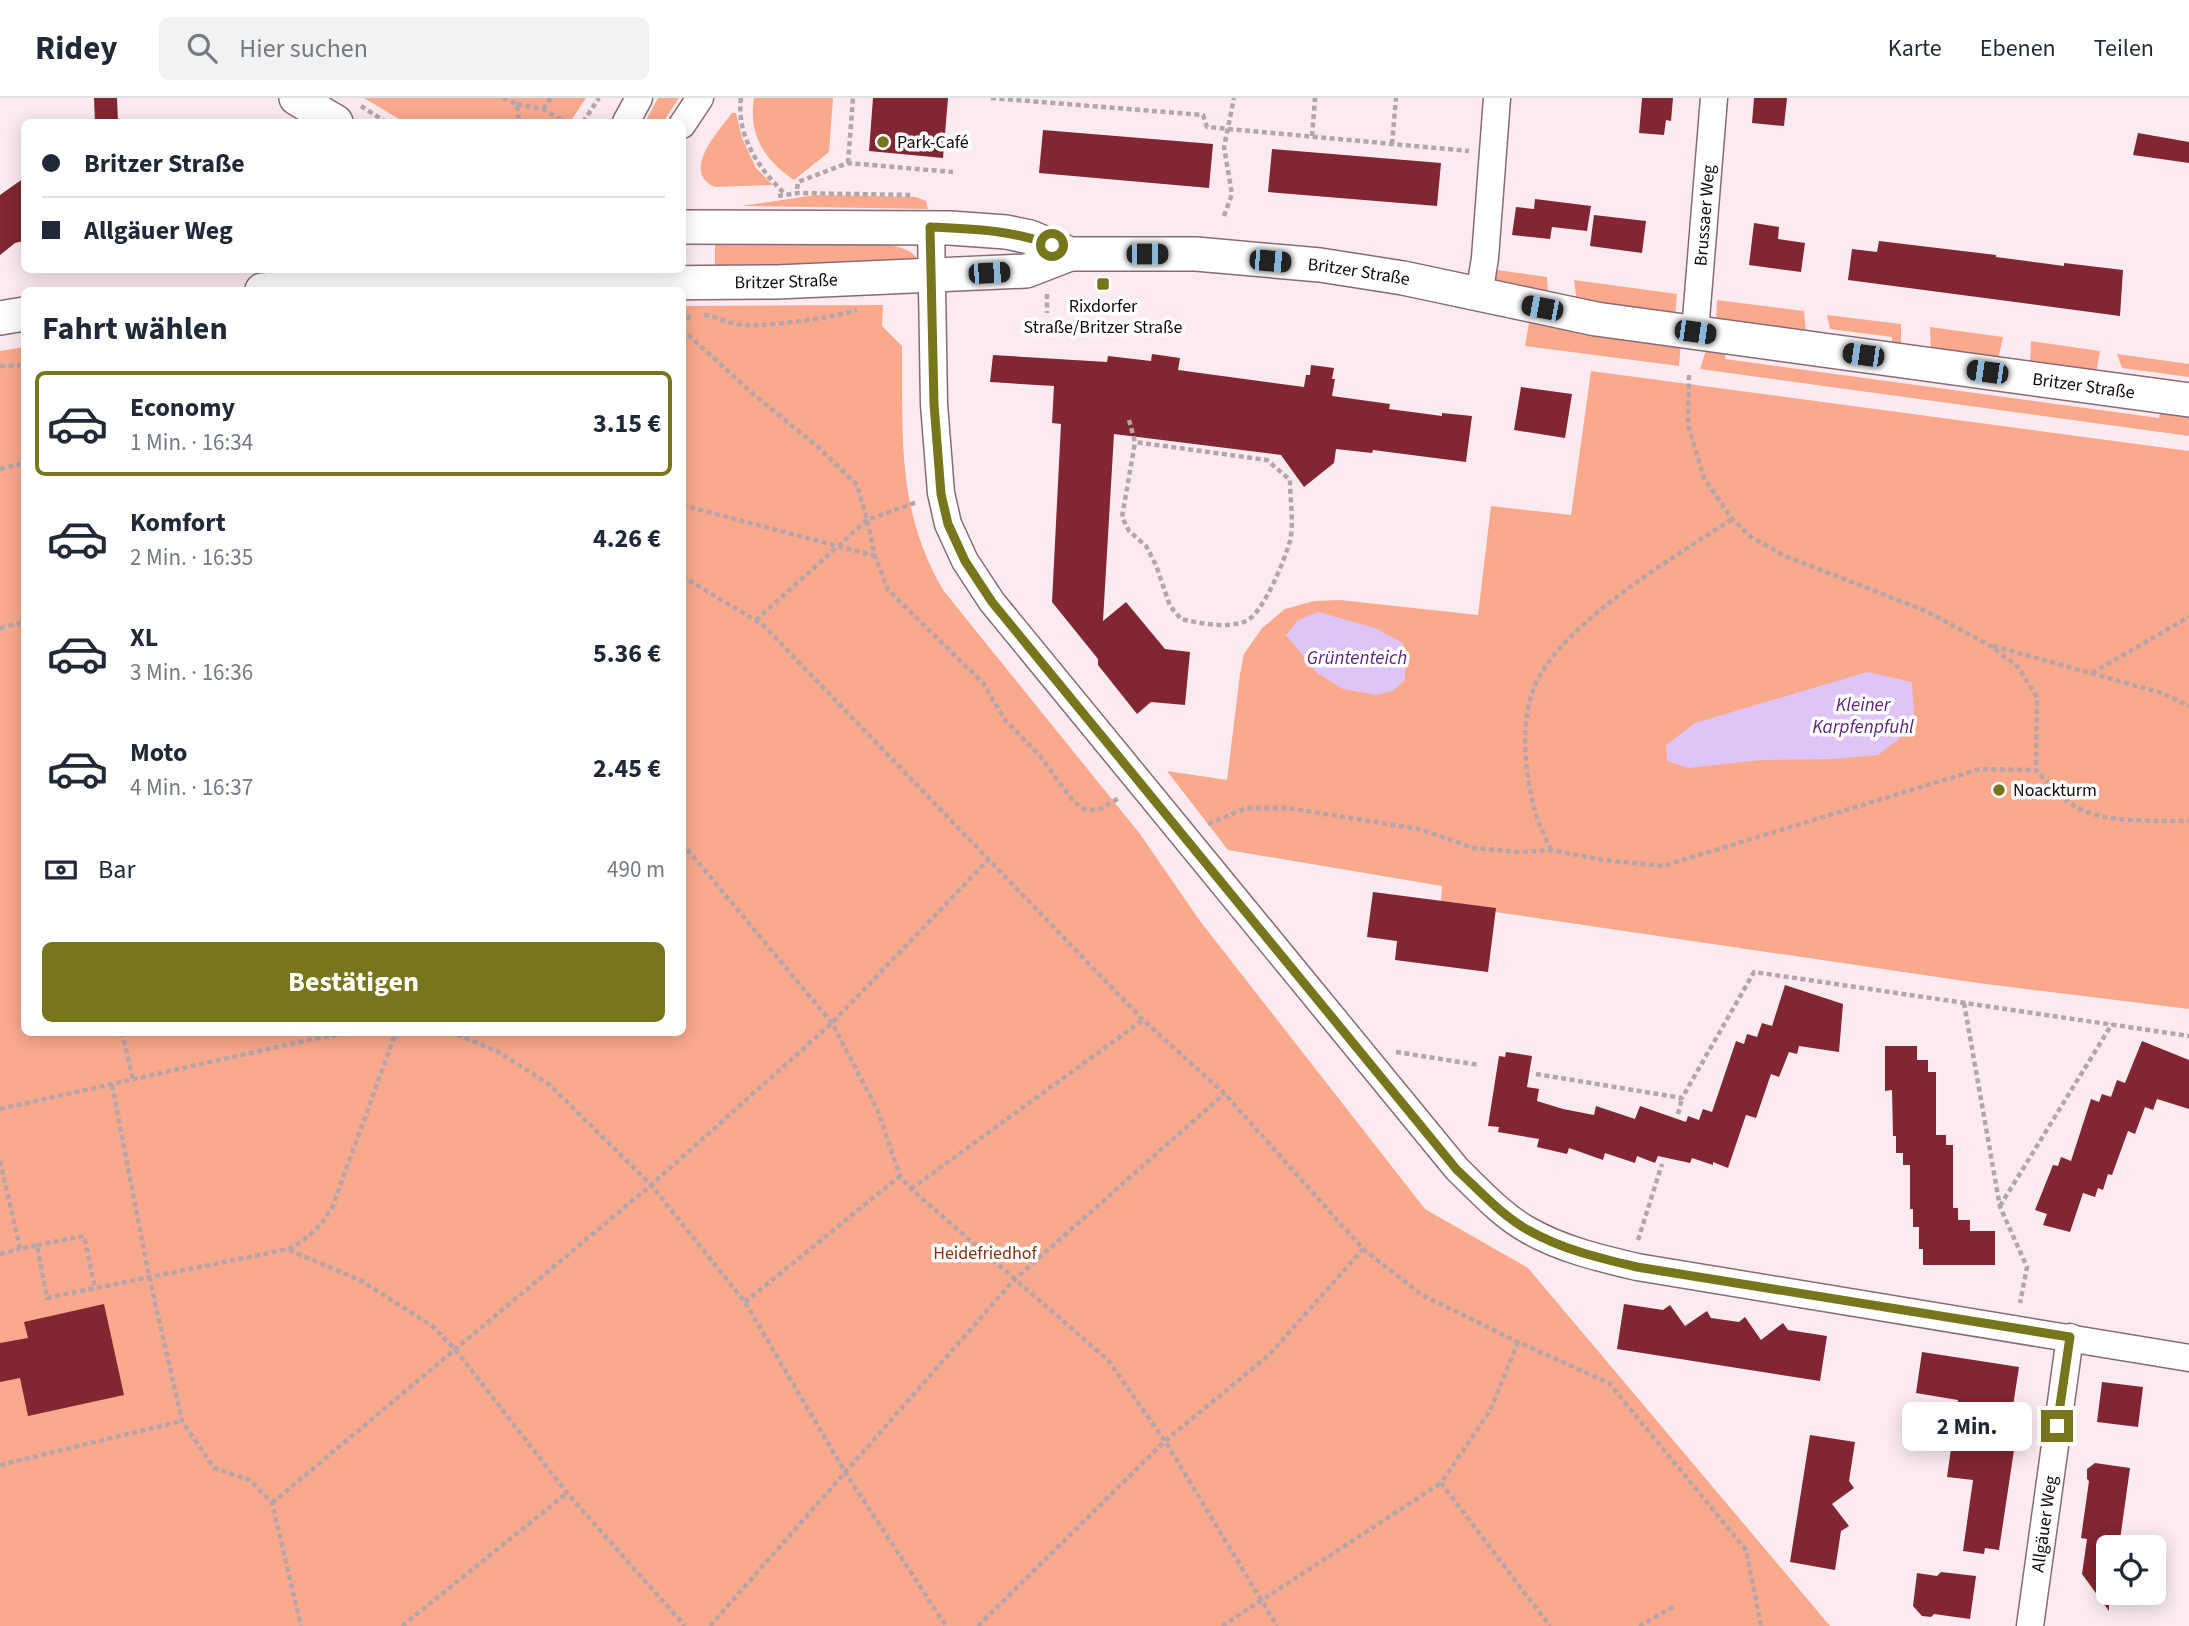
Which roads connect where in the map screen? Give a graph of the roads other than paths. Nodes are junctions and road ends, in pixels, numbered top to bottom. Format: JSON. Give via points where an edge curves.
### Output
{"nodes":[{"id":1,"x":296,"y":98,"type":"edge"},
{"id":2,"x":639,"y":98,"type":"edge"},
{"id":3,"x":700,"y":98,"type":"edge"},
{"id":4,"x":1497,"y":98,"type":"edge"},
{"id":5,"x":1714,"y":98,"type":"edge"},
{"id":6,"x":347,"y":113,"type":"edge"},
{"id":7,"x":628,"y":119,"type":"edge"},
{"id":8,"x":686,"y":119,"type":"edge"},
{"id":9,"x":686,"y":227,"type":"edge"},
{"id":10,"x":930,"y":227,"type":"junction"},
{"id":11,"x":1070,"y":254,"type":"junction"},
{"id":12,"x":470,"y":273,"type":"edge"},
{"id":13,"x":931,"y":275,"type":"junction"},
{"id":14,"x":363,"y":276,"type":"edge"},
{"id":15,"x":658,"y":276,"type":"edge"},
{"id":16,"x":284,"y":287,"type":"edge"},
{"id":17,"x":1479,"y":295,"type":"junction"},
{"id":18,"x":21,"y":314,"type":"edge"},
{"id":19,"x":0,"y":318,"type":"edge"},
{"id":20,"x":1695,"y":332,"type":"junction"},
{"id":21,"x":2189,"y":400,"type":"edge"},
{"id":22,"x":2070,"y":1337,"type":"junction"},
{"id":23,"x":2189,"y":1358,"type":"edge"},
{"id":24,"x":2030,"y":1626,"type":"edge"}],
"edges":[{"from":1,"to":6,"type":"main road"},
{"from":2,"to":7,"type":"street"},
{"from":3,"to":8,"type":"street"},
{"from":4,"to":17,"type":"street"},
{"from":5,"to":20,"type":"street","name":"Brussaer Weg"},
{"from":9,"to":10,"type":"main road","name":"Britzer Straße"},
{"from":10,"to":11,"type":"main road","name":"Britzer Straße","via":[[1006,232]]},
{"from":10,"to":13,"type":"street"},
{"from":11,"to":13,"type":"main road","name":"Britzer Straße","via":[[1026,271]]},
{"from":11,"to":17,"type":"main road","name":"Britzer Straße","via":[[1196,254],[1320,265]]},
{"from":12,"to":14,"type":"main road","name":"Britzer Straße"},
{"from":12,"to":15,"type":"main road","name":"Britzer Straße","via":[[531,284]]},
{"from":13,"to":15,"type":"main road","name":"Britzer Straße","via":[[777,282]]},
{"from":13,"to":22,"type":"street","via":[[941,494],[960,549],[992,602],[1457,1170],[1526,1229],[1573,1250],[1637,1267]]},
{"from":14,"to":16,"type":"main road","name":"Britzer Straße"},
{"from":17,"to":20,"type":"main road","name":"Britzer Straße","via":[[1596,319]]},
{"from":18,"to":19,"type":"main road"},
{"from":20,"to":21,"type":"main road","name":"Britzer Straße"},
{"from":22,"to":23,"type":"street"},
{"from":22,"to":24,"type":"street","name":"Allgäuer Weg"}]}
